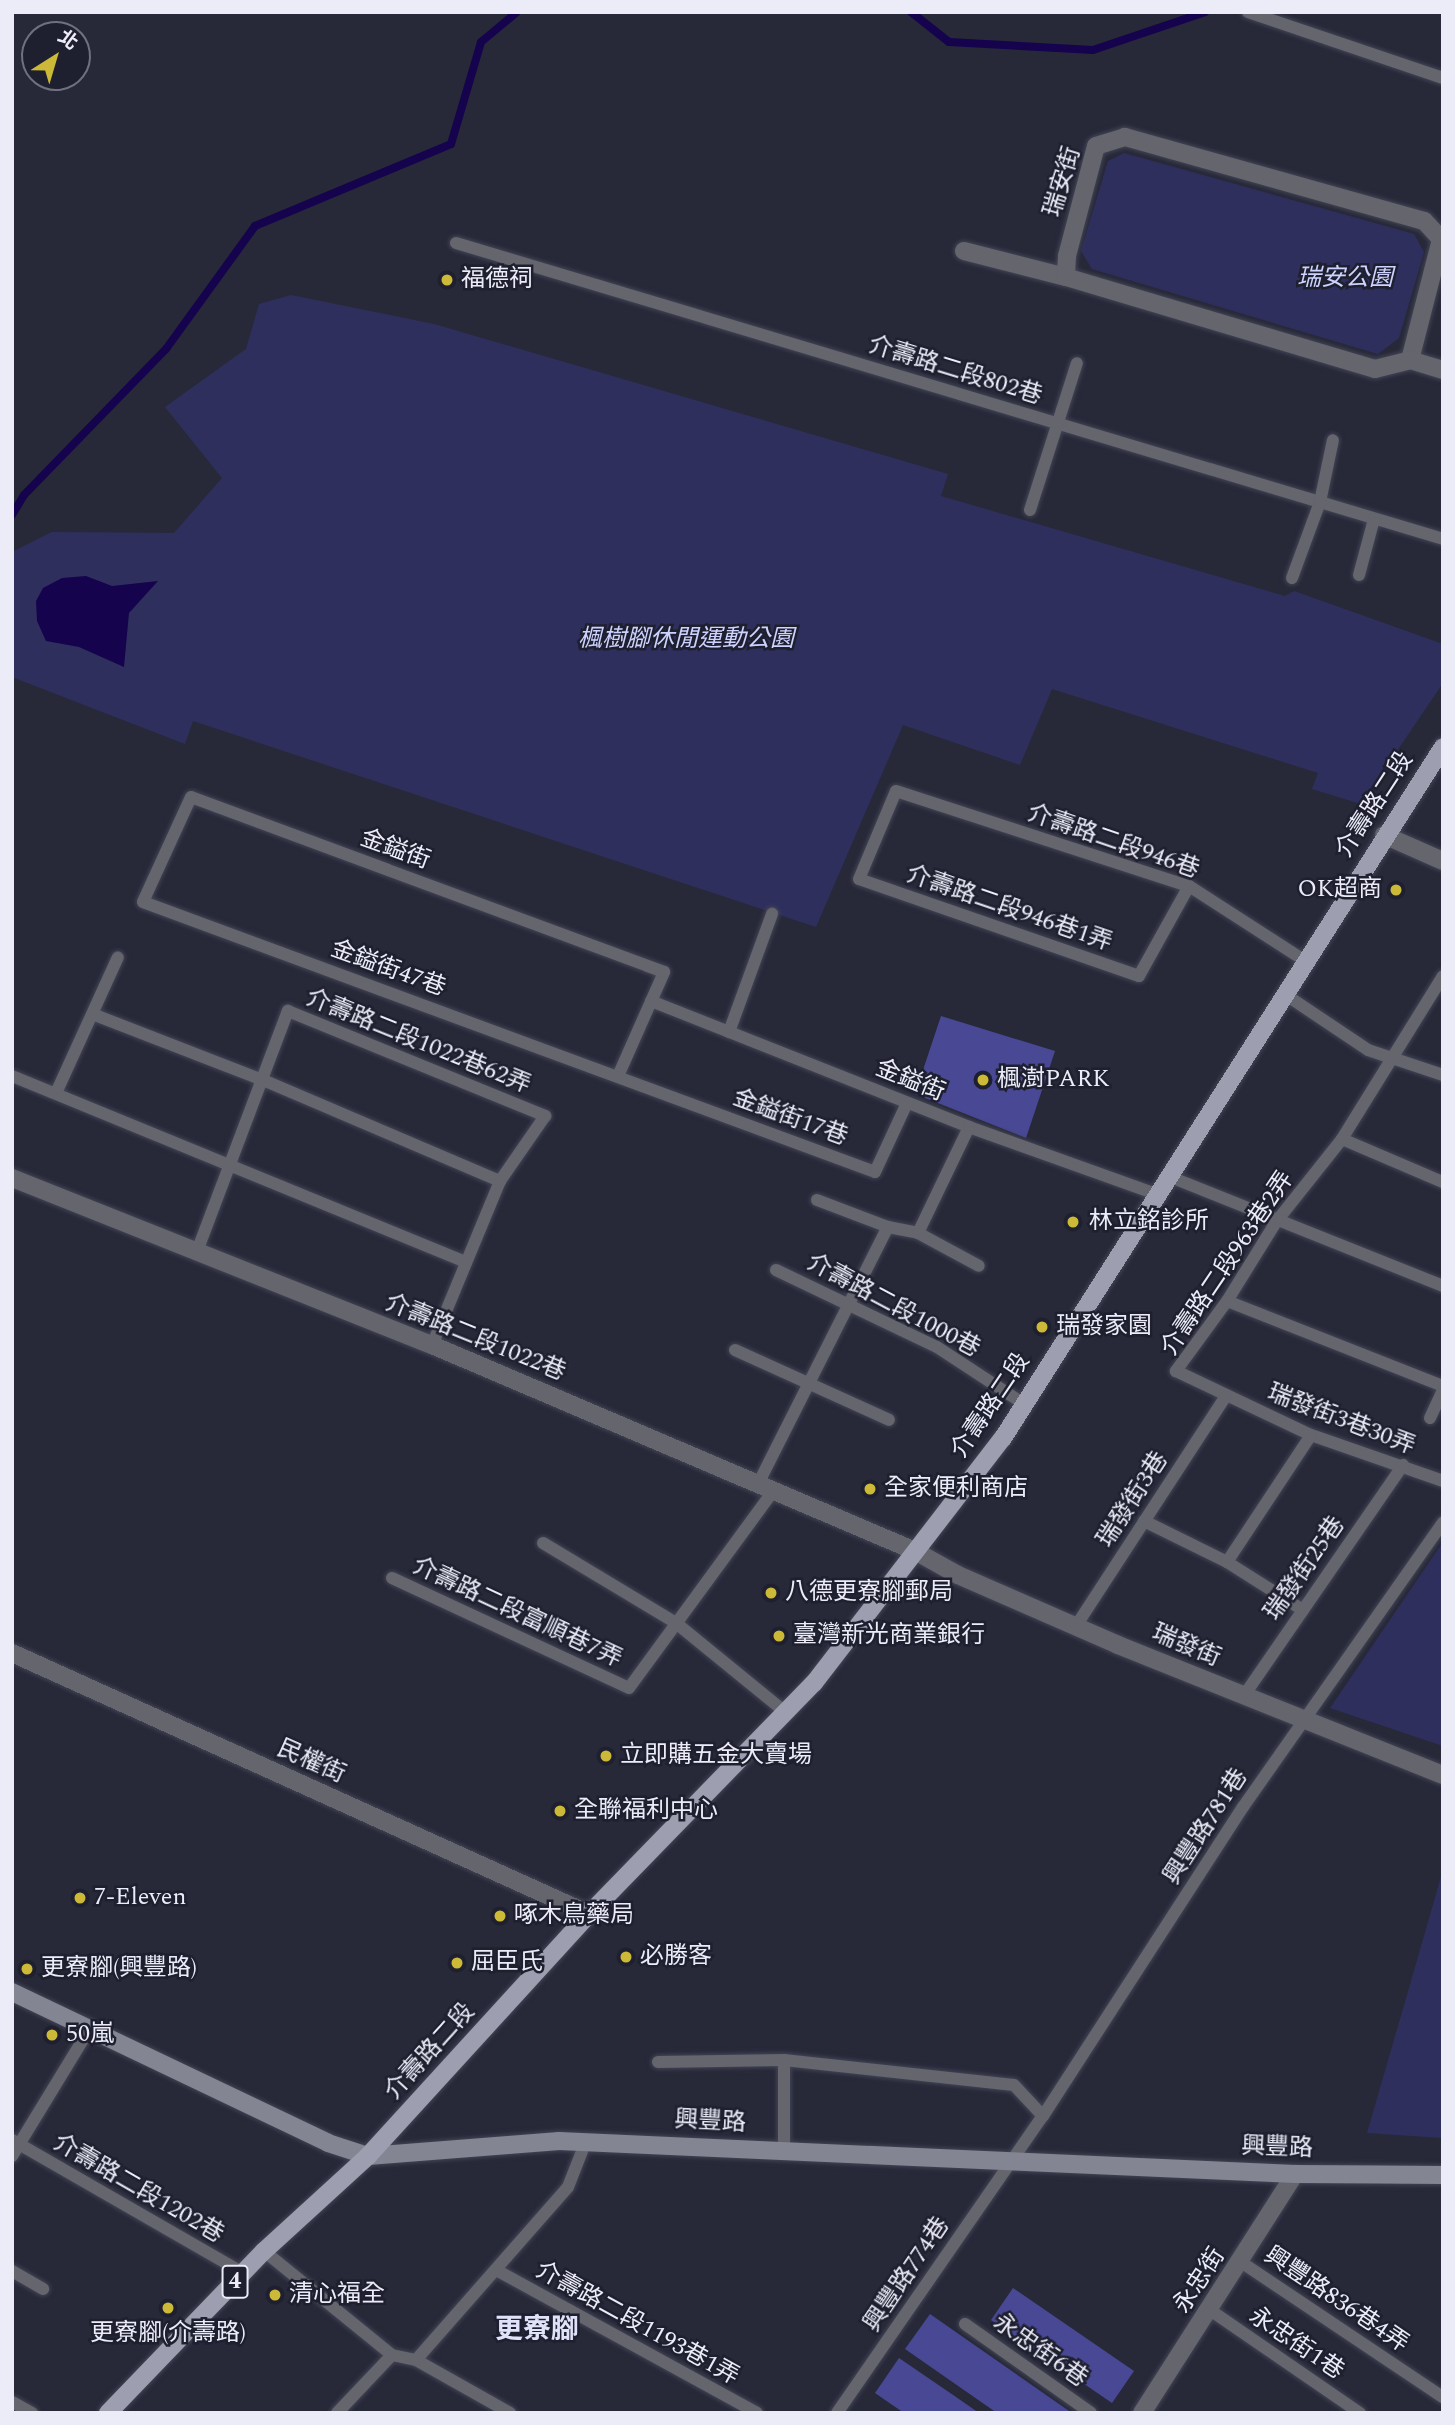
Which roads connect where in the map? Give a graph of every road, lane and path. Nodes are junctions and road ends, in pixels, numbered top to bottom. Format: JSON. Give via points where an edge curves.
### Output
{"nodes":[{"id":1,"x":1248,"y":12,"type":"edge"},
{"id":2,"x":1443,"y":78,"type":"edge"},
{"id":3,"x":456,"y":243,"type":"dead end"},
{"id":4,"x":964,"y":251,"type":"dead end"},
{"id":5,"x":1066,"y":276,"type":"junction"},
{"id":6,"x":1410,"y":360,"type":"junction"},
{"id":7,"x":1077,"y":363,"type":"dead end"},
{"id":8,"x":1443,"y":370,"type":"edge"},
{"id":9,"x":1060,"y":424,"type":"junction"},
{"id":10,"x":1333,"y":440,"type":"dead end"},
{"id":11,"x":1320,"y":502,"type":"junction"},
{"id":12,"x":1030,"y":510,"type":"dead end"},
{"id":13,"x":1374,"y":519,"type":"junction"},
{"id":14,"x":1443,"y":539,"type":"edge"},
{"id":15,"x":1359,"y":575,"type":"dead end"},
{"id":16,"x":1292,"y":578,"type":"dead end"},
{"id":17,"x":1443,"y":747,"type":"edge"},
{"id":18,"x":896,"y":791,"type":"joint"},
{"id":19,"x":191,"y":797,"type":"joint"},
{"id":20,"x":1384,"y":835,"type":"junction"},
{"id":21,"x":1443,"y":861,"type":"edge"},
{"id":22,"x":1189,"y":886,"type":"junction"},
{"id":23,"x":772,"y":914,"type":"dead end"},
{"id":24,"x":118,"y":957,"type":"dead end"},
{"id":25,"x":1304,"y":960,"type":"junction"},
{"id":26,"x":1443,"y":976,"type":"edge"},
{"id":27,"x":1283,"y":993,"type":"junction"},
{"id":28,"x":651,"y":1001,"type":"junction"},
{"id":29,"x":95,"y":1016,"type":"junction"},
{"id":30,"x":729,"y":1032,"type":"junction"},
{"id":31,"x":1392,"y":1061,"type":"junction"},
{"id":32,"x":1443,"y":1075,"type":"edge"},
{"id":33,"x":12,"y":1076,"type":"edge"},
{"id":34,"x":618,"y":1076,"type":"junction"},
{"id":35,"x":263,"y":1080,"type":"junction"},
{"id":36,"x":56,"y":1093,"type":"junction"},
{"id":37,"x":907,"y":1103,"type":"junction"},
{"id":38,"x":969,"y":1127,"type":"junction"},
{"id":39,"x":1342,"y":1139,"type":"junction"},
{"id":40,"x":233,"y":1162,"type":"junction"},
{"id":41,"x":1168,"y":1176,"type":"junction"},
{"id":42,"x":12,"y":1178,"type":"edge"},
{"id":43,"x":499,"y":1181,"type":"junction"},
{"id":44,"x":1443,"y":1182,"type":"edge"},
{"id":45,"x":1156,"y":1194,"type":"junction"},
{"id":46,"x":817,"y":1200,"type":"dead end"},
{"id":47,"x":1276,"y":1222,"type":"junction"},
{"id":48,"x":888,"y":1227,"type":"junction"},
{"id":49,"x":918,"y":1233,"type":"junction"},
{"id":50,"x":196,"y":1254,"type":"junction"},
{"id":51,"x":466,"y":1262,"type":"junction"},
{"id":52,"x":979,"y":1266,"type":"dead end"},
{"id":53,"x":776,"y":1269,"type":"dead end"},
{"id":54,"x":1443,"y":1286,"type":"edge"},
{"id":55,"x":1227,"y":1301,"type":"junction"},
{"id":56,"x":848,"y":1302,"type":"junction"},
{"id":57,"x":432,"y":1345,"type":"junction"},
{"id":58,"x":735,"y":1350,"type":"dead end"},
{"id":59,"x":809,"y":1381,"type":"junction"},
{"id":60,"x":1443,"y":1388,"type":"edge"},
{"id":61,"x":1225,"y":1397,"type":"junction"},
{"id":62,"x":1024,"y":1404,"type":"junction"},
{"id":63,"x":1430,"y":1418,"type":"dead end"},
{"id":64,"x":889,"y":1420,"type":"dead end"},
{"id":65,"x":1311,"y":1435,"type":"junction"},
{"id":66,"x":1403,"y":1465,"type":"junction"},
{"id":67,"x":1443,"y":1480,"type":"edge"},
{"id":68,"x":765,"y":1487,"type":"junction"},
{"id":69,"x":1144,"y":1521,"type":"junction"},
{"id":70,"x":1443,"y":1522,"type":"edge"},
{"id":71,"x":543,"y":1543,"type":"dead end"},
{"id":72,"x":915,"y":1551,"type":"junction"},
{"id":73,"x":1227,"y":1562,"type":"junction"},
{"id":74,"x":391,"y":1578,"type":"dead end"},
{"id":75,"x":1303,"y":1610,"type":"junction"},
{"id":76,"x":676,"y":1623,"type":"junction"},
{"id":77,"x":1076,"y":1626,"type":"junction"},
{"id":78,"x":12,"y":1654,"type":"edge"},
{"id":79,"x":1243,"y":1697,"type":"junction"},
{"id":80,"x":785,"y":1712,"type":"junction"},
{"id":81,"x":1301,"y":1721,"type":"junction"},
{"id":82,"x":1443,"y":1775,"type":"edge"},
{"id":83,"x":589,"y":1914,"type":"junction"},
{"id":84,"x":12,"y":1992,"type":"edge"},
{"id":85,"x":90,"y":2028,"type":"junction"},
{"id":86,"x":784,"y":2060,"type":"junction"},
{"id":87,"x":658,"y":2062,"type":"dead end"},
{"id":88,"x":1043,"y":2116,"type":"junction"},
{"id":89,"x":586,"y":2141,"type":"junction"},
{"id":90,"x":16,"y":2142,"type":"edge"},
{"id":91,"x":784,"y":2150,"type":"junction"},
{"id":92,"x":368,"y":2156,"type":"junction"},
{"id":93,"x":12,"y":2157,"type":"edge"},
{"id":94,"x":1011,"y":2161,"type":"junction"},
{"id":95,"x":1295,"y":2174,"type":"junction"},
{"id":96,"x":1443,"y":2175,"type":"edge"},
{"id":97,"x":264,"y":2251,"type":"junction"},
{"id":98,"x":1241,"y":2262,"type":"junction"},
{"id":99,"x":12,"y":2271,"type":"edge"},
{"id":100,"x":498,"y":2272,"type":"junction"},
{"id":101,"x":243,"y":2273,"type":"junction"},
{"id":102,"x":43,"y":2289,"type":"dead end"},
{"id":103,"x":1210,"y":2310,"type":"junction"},
{"id":104,"x":965,"y":2323,"type":"dead end"},
{"id":105,"x":393,"y":2355,"type":"junction"},
{"id":106,"x":416,"y":2360,"type":"junction"},
{"id":107,"x":1443,"y":2397,"type":"edge"},
{"id":108,"x":12,"y":2402,"type":"edge"},
{"id":109,"x":1148,"y":2411,"type":"edge"},
{"id":110,"x":32,"y":2413,"type":"edge"},
{"id":111,"x":108,"y":2413,"type":"edge"},
{"id":112,"x":337,"y":2413,"type":"edge"},
{"id":113,"x":510,"y":2413,"type":"edge"},
{"id":114,"x":757,"y":2413,"type":"edge"},
{"id":115,"x":837,"y":2413,"type":"edge"},
{"id":116,"x":1091,"y":2413,"type":"edge"},
{"id":117,"x":1360,"y":2413,"type":"edge"}],
"edges":[{"from":1,"to":2,"type":"lane"},
{"from":3,"to":9,"type":"lane","name":"介壽路二段802巷"},
{"from":4,"to":5,"type":"street"},
{"from":5,"to":6,"type":"street","via":[[1375,369]]},
{"from":5,"to":6,"type":"street","name":"瑞安街","via":[[1067,256],[1097,146],[1125,136],[1424,220],[1441,239]]},
{"from":6,"to":8,"type":"street"},
{"from":7,"to":9,"type":"lane"},
{"from":9,"to":11,"type":"lane","name":"介壽路二段802巷"},
{"from":9,"to":12,"type":"lane"},
{"from":10,"to":11,"type":"lane"},
{"from":11,"to":13,"type":"lane","name":"介壽路二段802巷"},
{"from":11,"to":16,"type":"lane"},
{"from":13,"to":14,"type":"lane","name":"介壽路二段802巷"},
{"from":13,"to":15,"type":"lane"},
{"from":17,"to":20,"type":"main road","name":"介壽路二段","number":"4"},
{"from":18,"to":22,"type":"lane","name":"介壽路二段946巷"},
{"from":18,"to":22,"type":"lane","name":"介壽路二段946巷1弄","via":[[859,879],[1139,976]]},
{"from":19,"to":28,"type":"lane","name":"金鎰街","via":[[664,971]]},
{"from":19,"to":34,"type":"lane","name":"金鎰街47巷","via":[[143,902]]},
{"from":20,"to":21,"type":"street"},
{"from":20,"to":25,"type":"main road","name":"介壽路二段","number":"4"},
{"from":22,"to":25,"type":"lane","name":"介壽路二段946巷"},
{"from":23,"to":30,"type":"lane"},
{"from":24,"to":29,"type":"lane"},
{"from":25,"to":27,"type":"main road","name":"介壽路二段","number":"4"},
{"from":26,"to":31,"type":"lane","name":"介壽路二段963巷2弄"},
{"from":27,"to":31,"type":"lane"},
{"from":27,"to":41,"type":"main road","name":"介壽路二段","number":"4"},
{"from":28,"to":30,"type":"lane","name":"金鎰街"},
{"from":28,"to":34,"type":"lane"},
{"from":29,"to":35,"type":"lane"},
{"from":29,"to":36,"type":"lane"},
{"from":30,"to":37,"type":"lane","name":"金鎰街"},
{"from":31,"to":32,"type":"lane"},
{"from":31,"to":39,"type":"lane","name":"介壽路二段963巷2弄"},
{"from":33,"to":36,"type":"lane"},
{"from":34,"to":37,"type":"lane","name":"金鎰街17巷","via":[[875,1172]]},
{"from":35,"to":40,"type":"lane","name":"介壽路二段1022巷62弄"},
{"from":35,"to":43,"type":"lane"},
{"from":35,"to":43,"type":"lane","name":"介壽路二段1022巷62弄","via":[[288,1010],[545,1116]]},
{"from":36,"to":40,"type":"lane"},
{"from":37,"to":38,"type":"lane","name":"金鎰街"},
{"from":38,"to":45,"type":"lane","name":"金鎰街"},
{"from":38,"to":49,"type":"lane"},
{"from":39,"to":44,"type":"lane"},
{"from":39,"to":47,"type":"lane","name":"介壽路二段963巷2弄"},
{"from":40,"to":50,"type":"lane","name":"介壽路二段1022巷62弄"},
{"from":40,"to":51,"type":"lane"},
{"from":41,"to":45,"type":"main road","name":"介壽路二段","number":"4"},
{"from":41,"to":47,"type":"lane"},
{"from":42,"to":50,"type":"street","name":"介壽路二段1022巷"},
{"from":43,"to":51,"type":"lane"},
{"from":45,"to":62,"type":"main road","name":"介壽路二段","number":"4"},
{"from":46,"to":48,"type":"lane"},
{"from":47,"to":54,"type":"lane"},
{"from":47,"to":55,"type":"lane","name":"介壽路二段963巷2弄"},
{"from":48,"to":49,"type":"lane"},
{"from":48,"to":56,"type":"lane"},
{"from":49,"to":52,"type":"lane"},
{"from":50,"to":57,"type":"street","name":"介壽路二段1022巷"},
{"from":51,"to":57,"type":"lane"},
{"from":53,"to":56,"type":"lane","name":"介壽路二段1000巷"},
{"from":55,"to":60,"type":"lane"},
{"from":55,"to":61,"type":"lane","name":"介壽路二段963巷2弄","via":[[1176,1371]]},
{"from":56,"to":59,"type":"lane"},
{"from":56,"to":62,"type":"lane","name":"介壽路二段1000巷","via":[[937,1347]]},
{"from":57,"to":68,"type":"street","name":"介壽路二段1022巷"},
{"from":58,"to":59,"type":"lane"},
{"from":59,"to":64,"type":"lane"},
{"from":59,"to":68,"type":"lane"},
{"from":60,"to":63,"type":"lane"},
{"from":61,"to":65,"type":"lane","name":"瑞發街3巷30弄"},
{"from":61,"to":69,"type":"lane","name":"瑞發街3巷"},
{"from":62,"to":72,"type":"main road","name":"介壽路二段","number":"4"},
{"from":65,"to":66,"type":"lane","name":"瑞發街3巷30弄"},
{"from":65,"to":73,"type":"lane"},
{"from":66,"to":67,"type":"lane","name":"瑞發街3巷30弄"},
{"from":66,"to":75,"type":"lane","name":"瑞發街25巷"},
{"from":68,"to":72,"type":"street","name":"介壽路二段1022巷"},
{"from":68,"to":76,"type":"lane"},
{"from":69,"to":73,"type":"lane"},
{"from":69,"to":77,"type":"lane","name":"瑞發街3巷"},
{"from":70,"to":81,"type":"lane","name":"興豐路781巷"},
{"from":71,"to":76,"type":"lane"},
{"from":72,"to":77,"type":"street","name":"瑞發街"},
{"from":72,"to":80,"type":"main road","name":"介壽路二段","number":"4","via":[[814,1682]]},
{"from":73,"to":75,"type":"lane"},
{"from":74,"to":76,"type":"lane","name":"介壽路二段富順巷7弄","via":[[629,1688]]},
{"from":75,"to":79,"type":"lane","name":"瑞發街25巷"},
{"from":76,"to":80,"type":"lane"},
{"from":77,"to":79,"type":"street","name":"瑞發街"},
{"from":78,"to":83,"type":"street","name":"民權街"},
{"from":79,"to":81,"type":"street","name":"瑞發街"},
{"from":80,"to":83,"type":"main road","name":"介壽路二段","number":"4"},
{"from":81,"to":82,"type":"street","name":"瑞發街"},
{"from":81,"to":88,"type":"lane","name":"興豐路781巷"},
{"from":83,"to":92,"type":"main road","name":"介壽路二段","number":"4"},
{"from":84,"to":85,"type":"main road","name":"興豐路"},
{"from":85,"to":90,"type":"lane"},
{"from":85,"to":92,"type":"main road","name":"興豐路","via":[[328,2143]]},
{"from":86,"to":87,"type":"lane"},
{"from":86,"to":88,"type":"lane","via":[[1014,2085]]},
{"from":86,"to":91,"type":"lane"},
{"from":88,"to":94,"type":"lane","name":"興豐路781巷"},
{"from":89,"to":91,"type":"main road","name":"興豐路"},
{"from":89,"to":92,"type":"main road","name":"興豐路"},
{"from":89,"to":100,"type":"lane","via":[[568,2187]]},
{"from":90,"to":93,"type":"lane"},
{"from":90,"to":101,"type":"lane","name":"介壽路二段1202巷"},
{"from":91,"to":94,"type":"main road","name":"興豐路"},
{"from":92,"to":97,"type":"main road","name":"介壽路二段","number":"4"},
{"from":94,"to":95,"type":"main road","name":"興豐路"},
{"from":94,"to":115,"type":"lane","name":"興豐路774巷"},
{"from":95,"to":96,"type":"main road","name":"興豐路"},
{"from":95,"to":98,"type":"street","name":"永忠街"},
{"from":97,"to":101,"type":"main road","name":"介壽路二段","number":"4"},
{"from":97,"to":105,"type":"lane"},
{"from":98,"to":103,"type":"street","name":"永忠街"},
{"from":98,"to":107,"type":"lane","name":"興豐路836巷4弄"},
{"from":99,"to":102,"type":"lane"},
{"from":100,"to":106,"type":"lane"},
{"from":100,"to":114,"type":"lane","name":"介壽路二段1193巷1弄"},
{"from":101,"to":111,"type":"main road","name":"介壽路二段","number":"4"},
{"from":103,"to":109,"type":"street","name":"永忠街"},
{"from":103,"to":117,"type":"lane","name":"永忠街1巷"},
{"from":104,"to":116,"type":"lane","name":"永忠街6巷"},
{"from":105,"to":106,"type":"lane"},
{"from":105,"to":112,"type":"lane"},
{"from":106,"to":113,"type":"lane"},
{"from":108,"to":110,"type":"lane"}]}
